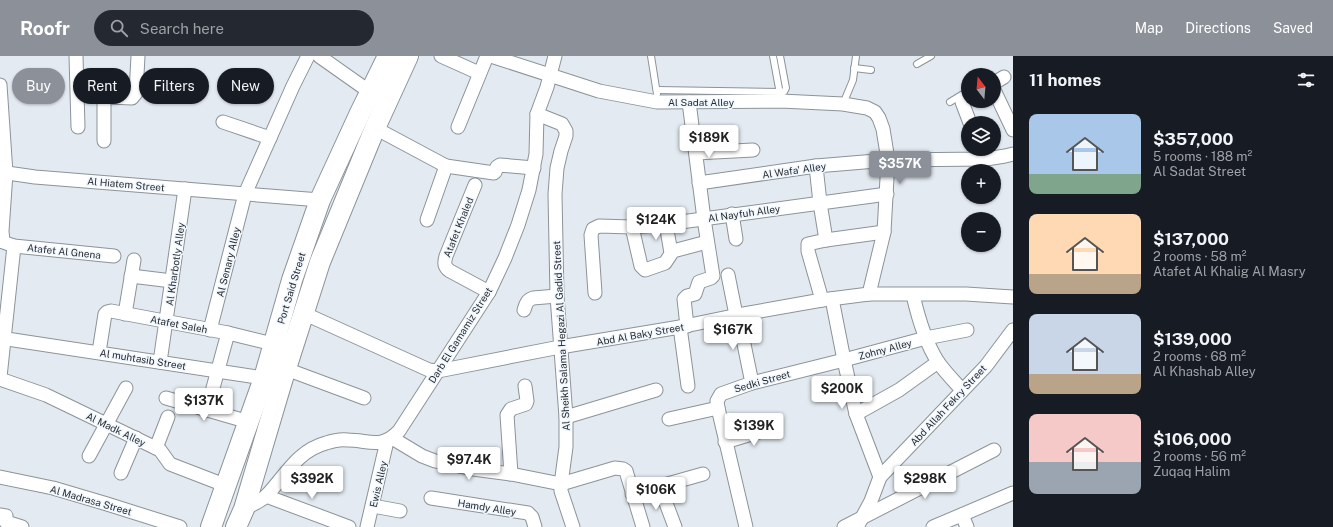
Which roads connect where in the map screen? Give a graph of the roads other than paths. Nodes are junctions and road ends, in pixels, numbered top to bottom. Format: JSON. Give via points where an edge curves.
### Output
{"nodes":[{"id":1,"x":76,"y":56,"type":"edge"},
{"id":2,"x":138,"y":56,"type":"edge"},
{"id":3,"x":308,"y":56,"type":"edge"},
{"id":4,"x":319,"y":56,"type":"edge"},
{"id":5,"x":388,"y":56,"type":"edge"},
{"id":6,"x":408,"y":56,"type":"edge"},
{"id":7,"x":441,"y":56,"type":"edge"},
{"id":8,"x":486,"y":56,"type":"edge"},
{"id":9,"x":491,"y":56,"type":"edge"},
{"id":10,"x":555,"y":56,"type":"edge"},
{"id":11,"x":651,"y":56,"type":"edge"},
{"id":12,"x":773,"y":56,"type":"edge"},
{"id":13,"x":780,"y":56,"type":"edge"},
{"id":14,"x":854,"y":56,"type":"edge"},
{"id":15,"x":931,"y":56,"type":"edge"},
{"id":16,"x":917,"y":64,"type":"dead end"},
{"id":17,"x":854,"y":68,"type":"junction"},
{"id":18,"x":871,"y":70,"type":"dead end"},
{"id":19,"x":479,"y":73,"type":"junction"},
{"id":20,"x":550,"y":75,"type":"junction"},
{"id":21,"x":0,"y":85,"type":"edge"},
{"id":22,"x":370,"y":92,"type":"junction"},
{"id":23,"x":657,"y":96,"type":"junction"},
{"id":24,"x":780,"y":97,"type":"junction"},
{"id":25,"x":689,"y":102,"type":"junction"},
{"id":26,"x":849,"y":105,"type":"junction"},
{"id":27,"x":1001,"y":105,"type":"edge"},
{"id":28,"x":537,"y":114,"type":"junction"},
{"id":29,"x":223,"y":122,"type":"dead end"},
{"id":30,"x":78,"y":127,"type":"dead end"},
{"id":31,"x":458,"y":127,"type":"dead end"},
{"id":32,"x":375,"y":128,"type":"junction"},
{"id":33,"x":1013,"y":130,"type":"edge"},
{"id":34,"x":270,"y":138,"type":"junction"},
{"id":35,"x":104,"y":141,"type":"dead end"},
{"id":36,"x":753,"y":150,"type":"dead end"},
{"id":37,"x":696,"y":153,"type":"junction"},
{"id":38,"x":1013,"y":154,"type":"edge"},
{"id":39,"x":961,"y":155,"type":"edge"},
{"id":40,"x":1001,"y":156,"type":"edge"},
{"id":41,"x":888,"y":160,"type":"junction"},
{"id":42,"x":446,"y":166,"type":"junction"},
{"id":43,"x":816,"y":166,"type":"junction"},
{"id":44,"x":534,"y":168,"type":"junction"},
{"id":45,"x":3,"y":173,"type":"edge"},
{"id":46,"x":699,"y":183,"type":"junction"},
{"id":47,"x":475,"y":185,"type":"dead end"},
{"id":48,"x":185,"y":189,"type":"junction"},
{"id":49,"x":245,"y":194,"type":"junction"},
{"id":50,"x":887,"y":194,"type":"junction"},
{"id":51,"x":320,"y":200,"type":"junction"},
{"id":52,"x":820,"y":203,"type":"junction"},
{"id":53,"x":732,"y":214,"type":"junction"},
{"id":54,"x":704,"y":219,"type":"junction"},
{"id":55,"x":427,"y":220,"type":"dead end"},
{"id":56,"x":666,"y":224,"type":"junction"},
{"id":57,"x":632,"y":227,"type":"junction"},
{"id":58,"x":884,"y":232,"type":"junction"},
{"id":59,"x":736,"y":239,"type":"dead end"},
{"id":60,"x":826,"y":240,"type":"junction"},
{"id":61,"x":707,"y":242,"type":"junction"},
{"id":62,"x":14,"y":246,"type":"junction"},
{"id":63,"x":671,"y":253,"type":"junction"},
{"id":64,"x":114,"y":256,"type":"dead end"},
{"id":65,"x":134,"y":260,"type":"dead end"},
{"id":66,"x":728,"y":275,"type":"dead end"},
{"id":67,"x":132,"y":276,"type":"junction"},
{"id":68,"x":172,"y":281,"type":"junction"},
{"id":69,"x":489,"y":292,"type":"junction"},
{"id":70,"x":595,"y":293,"type":"dead end"},
{"id":71,"x":869,"y":294,"type":"junction"},
{"id":72,"x":913,"y":295,"type":"junction"},
{"id":73,"x":557,"y":296,"type":"junction"},
{"id":74,"x":1013,"y":297,"type":"edge"},
{"id":75,"x":827,"y":300,"type":"junction"},
{"id":76,"x":524,"y":310,"type":"dead end"},
{"id":77,"x":303,"y":313,"type":"junction"},
{"id":78,"x":125,"y":314,"type":"junction"},
{"id":79,"x":737,"y":315,"type":"junction"},
{"id":80,"x":166,"y":321,"type":"junction"},
{"id":81,"x":683,"y":326,"type":"junction"},
{"id":82,"x":210,"y":330,"type":"junction"},
{"id":83,"x":967,"y":330,"type":"dead end"},
{"id":84,"x":1013,"y":330,"type":"edge"},
{"id":85,"x":228,"y":333,"type":"junction"},
{"id":86,"x":3,"y":338,"type":"edge"},
{"id":87,"x":926,"y":338,"type":"junction"},
{"id":88,"x":1009,"y":346,"type":"edge"},
{"id":89,"x":283,"y":347,"type":"junction"},
{"id":90,"x":560,"y":347,"type":"junction"},
{"id":91,"x":99,"y":352,"type":"junction"},
{"id":92,"x":844,"y":360,"type":"junction"},
{"id":93,"x":160,"y":362,"type":"junction"},
{"id":94,"x":938,"y":362,"type":"junction"},
{"id":95,"x":218,"y":371,"type":"junction"},
{"id":96,"x":438,"y":371,"type":"junction"},
{"id":97,"x":277,"y":376,"type":"junction"},
{"id":98,"x":0,"y":378,"type":"edge"},
{"id":99,"x":752,"y":383,"type":"junction"},
{"id":100,"x":525,"y":386,"type":"dead end"},
{"id":101,"x":688,"y":386,"type":"dead end"},
{"id":102,"x":126,"y":388,"type":"dead end"},
{"id":103,"x":656,"y":390,"type":"dead end"},
{"id":104,"x":962,"y":390,"type":"junction"},
{"id":105,"x":166,"y":398,"type":"dead end"},
{"id":106,"x":364,"y":398,"type":"dead end"},
{"id":107,"x":718,"y":408,"type":"junction"},
{"id":108,"x":207,"y":410,"type":"junction"},
{"id":109,"x":856,"y":414,"type":"junction"},
{"id":110,"x":168,"y":417,"type":"dead end"},
{"id":111,"x":566,"y":417,"type":"junction"},
{"id":112,"x":669,"y":419,"type":"dead end"},
{"id":113,"x":249,"y":422,"type":"junction"},
{"id":114,"x":106,"y":424,"type":"junction"},
{"id":115,"x":775,"y":428,"type":"dead end"},
{"id":116,"x":136,"y":438,"type":"junction"},
{"id":117,"x":390,"y":439,"type":"junction"},
{"id":118,"x":726,"y":442,"type":"junction"},
{"id":119,"x":156,"y":448,"type":"junction"},
{"id":120,"x":994,"y":450,"type":"dead end"},
{"id":121,"x":89,"y":456,"type":"dead end"},
{"id":122,"x":121,"y":473,"type":"dead end"},
{"id":123,"x":511,"y":474,"type":"junction"},
{"id":124,"x":703,"y":474,"type":"dead end"},
{"id":125,"x":0,"y":477,"type":"edge"},
{"id":126,"x":880,"y":478,"type":"junction"},
{"id":127,"x":561,"y":484,"type":"junction"},
{"id":128,"x":227,"y":486,"type":"junction"},
{"id":129,"x":660,"y":487,"type":"junction"},
{"id":130,"x":1013,"y":493,"type":"edge"},
{"id":131,"x":632,"y":494,"type":"junction"},
{"id":132,"x":266,"y":496,"type":"junction"},
{"id":133,"x":431,"y":498,"type":"dead end"},
{"id":134,"x":373,"y":506,"type":"junction"},
{"id":135,"x":244,"y":509,"type":"junction"},
{"id":136,"x":400,"y":511,"type":"dead end"},
{"id":137,"x":0,"y":515,"type":"edge"},
{"id":138,"x":962,"y":515,"type":"junction"},
{"id":139,"x":859,"y":523,"type":"edge"},
{"id":140,"x":936,"y":526,"type":"edge"},
{"id":141,"x":22,"y":527,"type":"edge"},
{"id":142,"x":180,"y":527,"type":"edge"},
{"id":143,"x":211,"y":527,"type":"edge"},
{"id":144,"x":236,"y":527,"type":"edge"},
{"id":145,"x":349,"y":527,"type":"edge"},
{"id":146,"x":367,"y":527,"type":"edge"},
{"id":147,"x":535,"y":527,"type":"edge"},
{"id":148,"x":573,"y":527,"type":"edge"},
{"id":149,"x":643,"y":527,"type":"edge"},
{"id":150,"x":675,"y":527,"type":"edge"},
{"id":151,"x":746,"y":527,"type":"edge"},
{"id":152,"x":844,"y":527,"type":"edge"},
{"id":153,"x":967,"y":527,"type":"edge"}],
"edges":[{"from":1,"to":30,"type":"street"},
{"from":2,"to":35,"type":"street","via":[[135,96],[109,97],[104,101]]},
{"from":3,"to":34,"type":"street"},
{"from":4,"to":22,"type":"street"},
{"from":5,"to":22,"type":"main road","name":"Port Said Street"},
{"from":6,"to":32,"type":"main road","name":"Port Said Street"},
{"from":7,"to":19,"type":"street"},
{"from":8,"to":19,"type":"street"},
{"from":9,"to":20,"type":"street","name":"Al Sadat Alley"},
{"from":10,"to":20,"type":"street","name":"Darb El Gamamiz Street"},
{"from":11,"to":23,"type":"lane"},
{"from":12,"to":24,"type":"lane"},
{"from":13,"to":24,"type":"lane","via":[[786,88]]},
{"from":14,"to":17,"type":"lane"},
{"from":15,"to":16,"type":"lane"},
{"from":17,"to":18,"type":"lane"},
{"from":17,"to":26,"type":"lane"},
{"from":19,"to":31,"type":"street"},
{"from":20,"to":23,"type":"street","name":"Al Sadat Alley","via":[[599,91]]},
{"from":20,"to":28,"type":"street","name":"Darb El Gamamiz Street"},
{"from":21,"to":45,"type":"street"},
{"from":22,"to":51,"type":"main road","name":"Port Said Street"},
{"from":23,"to":24,"type":"lane"},
{"from":23,"to":25,"type":"street","name":"Al Sadat Alley"},
{"from":24,"to":25,"type":"street","name":"Al Sadat Alley"},
{"from":24,"to":26,"type":"street","name":"Al Sadat Alley"},
{"from":25,"to":37,"type":"street"},
{"from":26,"to":41,"type":"street","name":"Al Sadat Alley","via":[[875,112],[879,118]]},
{"from":27,"to":33,"type":"street"},
{"from":28,"to":44,"type":"street","name":"Darb El Gamamiz Street"},
{"from":28,"to":73,"type":"street","name":"Al Sheikh Salama Hegazi Al Gadid Street","via":[[562,124],[566,131],[557,168],[555,194]]},
{"from":29,"to":34,"type":"street"},
{"from":32,"to":42,"type":"street"},
{"from":32,"to":77,"type":"main road","name":"Port Said Street","via":[[320,262]]},
{"from":34,"to":49,"type":"street"},
{"from":36,"to":37,"type":"street"},
{"from":37,"to":46,"type":"street"},
{"from":38,"to":40,"type":"street","name":"Al Wafa' Alley"},
{"from":39,"to":41,"type":"street","name":"Al Wafa' Alley"},
{"from":41,"to":43,"type":"street","name":"Al Wafa' Alley"},
{"from":41,"to":50,"type":"street","name":"Al Sadat Alley"},
{"from":42,"to":44,"type":"street","via":[[494,173],[500,165]]},
{"from":42,"to":55,"type":"street"},
{"from":43,"to":46,"type":"street","name":"Al Wafa' Alley"},
{"from":43,"to":52,"type":"street"},
{"from":44,"to":69,"type":"street","name":"Darb El Gamamiz Street","via":[[518,224]]},
{"from":45,"to":48,"type":"street","name":"Al Hiatem Street"},
{"from":45,"to":62,"type":"street","via":[[2,237],[3,242]]},
{"from":46,"to":54,"type":"street"},
{"from":47,"to":69,"type":"street","name":"Atafet Khaled","via":[[444,262],[450,271]]},
{"from":48,"to":49,"type":"street","name":"Al Hiatem Street"},
{"from":48,"to":68,"type":"street","name":"Al Kharbotly Alley"},
{"from":49,"to":51,"type":"street","name":"Al Hiatem Street"},
{"from":49,"to":82,"type":"street","name":"Al Senary Alley"},
{"from":50,"to":52,"type":"street","name":"Al Nayfuh Alley"},
{"from":50,"to":58,"type":"street","name":"Al Sadat Alley"},
{"from":51,"to":89,"type":"main road","name":"Port Said Street","via":[[292,280]]},
{"from":52,"to":53,"type":"street","name":"Al Nayfuh Alley"},
{"from":52,"to":60,"type":"street"},
{"from":53,"to":54,"type":"street","name":"Al Nayfuh Alley"},
{"from":53,"to":59,"type":"street"},
{"from":54,"to":56,"type":"street","name":"Al Nayfuh Alley"},
{"from":54,"to":61,"type":"street"},
{"from":56,"to":57,"type":"street","name":"Al Nayfuh Alley"},
{"from":56,"to":63,"type":"street"},
{"from":57,"to":63,"type":"street","via":[[643,269],[665,263]]},
{"from":57,"to":70,"type":"street","name":"Al Nayfuh Alley","via":[[599,226],[593,229]]},
{"from":58,"to":60,"type":"street"},
{"from":58,"to":71,"type":"street","name":"Al Sadat Alley"},
{"from":60,"to":75,"type":"street","via":[[808,244],[807,247]]},
{"from":61,"to":63,"type":"street"},
{"from":61,"to":81,"type":"street","via":[[713,276],[699,282],[695,294],[684,299]]},
{"from":62,"to":64,"type":"street","name":"Atafet Al Gnena"},
{"from":62,"to":86,"type":"street"},
{"from":65,"to":67,"type":"street"},
{"from":66,"to":79,"type":"street"},
{"from":67,"to":68,"type":"street"},
{"from":67,"to":78,"type":"street"},
{"from":68,"to":80,"type":"street","name":"Al Kharbotly Alley"},
{"from":69,"to":96,"type":"street","name":"Darb El Gamamiz Street"},
{"from":71,"to":72,"type":"street","name":"Abd Al Baky Street"},
{"from":71,"to":75,"type":"street","name":"Abd Al Baky Street"},
{"from":72,"to":74,"type":"street","name":"Abd Al Baky Street","via":[[966,294]]},
{"from":72,"to":87,"type":"street"},
{"from":73,"to":76,"type":"street","via":[[529,299]]},
{"from":73,"to":90,"type":"street","name":"Al Sheikh Salama Hegazi Al Gadid Street"},
{"from":75,"to":79,"type":"street","name":"Abd Al Baky Street"},
{"from":75,"to":92,"type":"street"},
{"from":77,"to":89,"type":"main road","name":"Port Said Street"},
{"from":77,"to":96,"type":"street","name":"Abd Al Baky Street","via":[[429,370]]},
{"from":78,"to":80,"type":"street","name":"Atafet Saleh"},
{"from":78,"to":91,"type":"street","name":"Atafet Saleh","via":[[111,311],[105,314]]},
{"from":79,"to":81,"type":"street","name":"Abd Al Baky Street"},
{"from":79,"to":99,"type":"street"},
{"from":80,"to":82,"type":"street","name":"Atafet Saleh"},
{"from":80,"to":93,"type":"street","name":"Al Kharbotly Alley"},
{"from":81,"to":90,"type":"street","name":"Abd Al Baky Street"},
{"from":81,"to":101,"type":"street"},
{"from":82,"to":85,"type":"street","name":"Atafet Saleh"},
{"from":83,"to":87,"type":"street","name":"Zohny Alley"},
{"from":84,"to":88,"type":"street","name":"Abd Allah Fekry Street"},
{"from":85,"to":89,"type":"street","name":"Atafet Saleh"},
{"from":85,"to":95,"type":"street"},
{"from":86,"to":91,"type":"street","name":"Al muhtasib Street"},
{"from":86,"to":98,"type":"street"},
{"from":87,"to":92,"type":"street","name":"Zohny Alley"},
{"from":87,"to":94,"type":"street"},
{"from":88,"to":104,"type":"street","name":"Abd Allah Fekry Street"},
{"from":89,"to":97,"type":"main road","name":"Port Said Street"},
{"from":90,"to":96,"type":"street","name":"Abd Al Baky Street"},
{"from":90,"to":111,"type":"street","name":"Al Sheikh Salama Hegazi Al Gadid Street"},
{"from":91,"to":93,"type":"street","name":"Al muhtasib Street"},
{"from":92,"to":99,"type":"street","name":"Sedki Street"},
{"from":92,"to":109,"type":"street"},
{"from":93,"to":95,"type":"street","name":"Al muhtasib Street"},
{"from":94,"to":104,"type":"street"},
{"from":94,"to":109,"type":"street","via":[[899,390]]},
{"from":95,"to":97,"type":"street","name":"Al muhtasib Street"},
{"from":95,"to":108,"type":"street"},
{"from":96,"to":117,"type":"street","name":"Darb El Gamamiz Street","via":[[399,431]]},
{"from":97,"to":106,"type":"street","name":"Al muhtasib Street"},
{"from":97,"to":113,"type":"main road","name":"Port Said Street"},
{"from":97,"to":135,"type":"main road","name":"Port Said Street"},
{"from":98,"to":114,"type":"street","name":"Al Madk Alley","via":[[46,395]]},
{"from":99,"to":107,"type":"street","name":"Sedki Street","via":[[720,394]]},
{"from":100,"to":123,"type":"street","via":[[526,404],[511,409],[507,415]]},
{"from":102,"to":114,"type":"street"},
{"from":103,"to":111,"type":"street"},
{"from":104,"to":126,"type":"street","name":"Abd Allah Fekry Street"},
{"from":105,"to":108,"type":"street"},
{"from":107,"to":112,"type":"street"},
{"from":107,"to":118,"type":"street"},
{"from":108,"to":113,"type":"street"},
{"from":109,"to":126,"type":"street"},
{"from":110,"to":119,"type":"street"},
{"from":111,"to":127,"type":"street","name":"Al Sheikh Salama Hegazi Al Gadid Street","via":[[566,447]]},
{"from":113,"to":128,"type":"main road","name":"Port Said Street"},
{"from":114,"to":116,"type":"street","name":"Al Madk Alley"},
{"from":114,"to":121,"type":"street"},
{"from":115,"to":118,"type":"street"},
{"from":116,"to":119,"type":"street","name":"Al Madk Alley"},
{"from":116,"to":122,"type":"street"},
{"from":117,"to":123,"type":"street","via":[[435,461]]},
{"from":117,"to":132,"type":"street","via":[[376,443],[347,440],[326,443],[306,452],[289,466]]},
{"from":117,"to":134,"type":"street","name":"Ewis Alley"},
{"from":118,"to":151,"type":"street"},
{"from":119,"to":128,"type":"street","name":"Al Madk Alley","via":[[170,464]]},
{"from":120,"to":139,"type":"street"},
{"from":123,"to":127,"type":"street"},
{"from":124,"to":129,"type":"street"},
{"from":125,"to":142,"type":"street","name":"Al Madrasa Street","via":[[53,488]]},
{"from":126,"to":139,"type":"street"},
{"from":127,"to":131,"type":"street","via":[[615,468],[623,469]]},
{"from":127,"to":148,"type":"street","name":"Al Sheikh Salama Hegazi Al Gadid Street"},
{"from":128,"to":143,"type":"main road","name":"Port Said Street"},
{"from":129,"to":131,"type":"street"},
{"from":129,"to":150,"type":"street"},
{"from":130,"to":138,"type":"street"},
{"from":131,"to":149,"type":"street"},
{"from":132,"to":135,"type":"street"},
{"from":132,"to":145,"type":"street"},
{"from":133,"to":147,"type":"street","name":"Hamdy Alley","via":[[528,513]]},
{"from":134,"to":136,"type":"street"},
{"from":134,"to":146,"type":"street","name":"Ewis Alley"},
{"from":135,"to":144,"type":"main road","name":"Port Said Street"},
{"from":137,"to":141,"type":"street","via":[[6,516],[6,522]]},
{"from":138,"to":140,"type":"street"},
{"from":138,"to":153,"type":"street"},
{"from":139,"to":152,"type":"street"}]}
